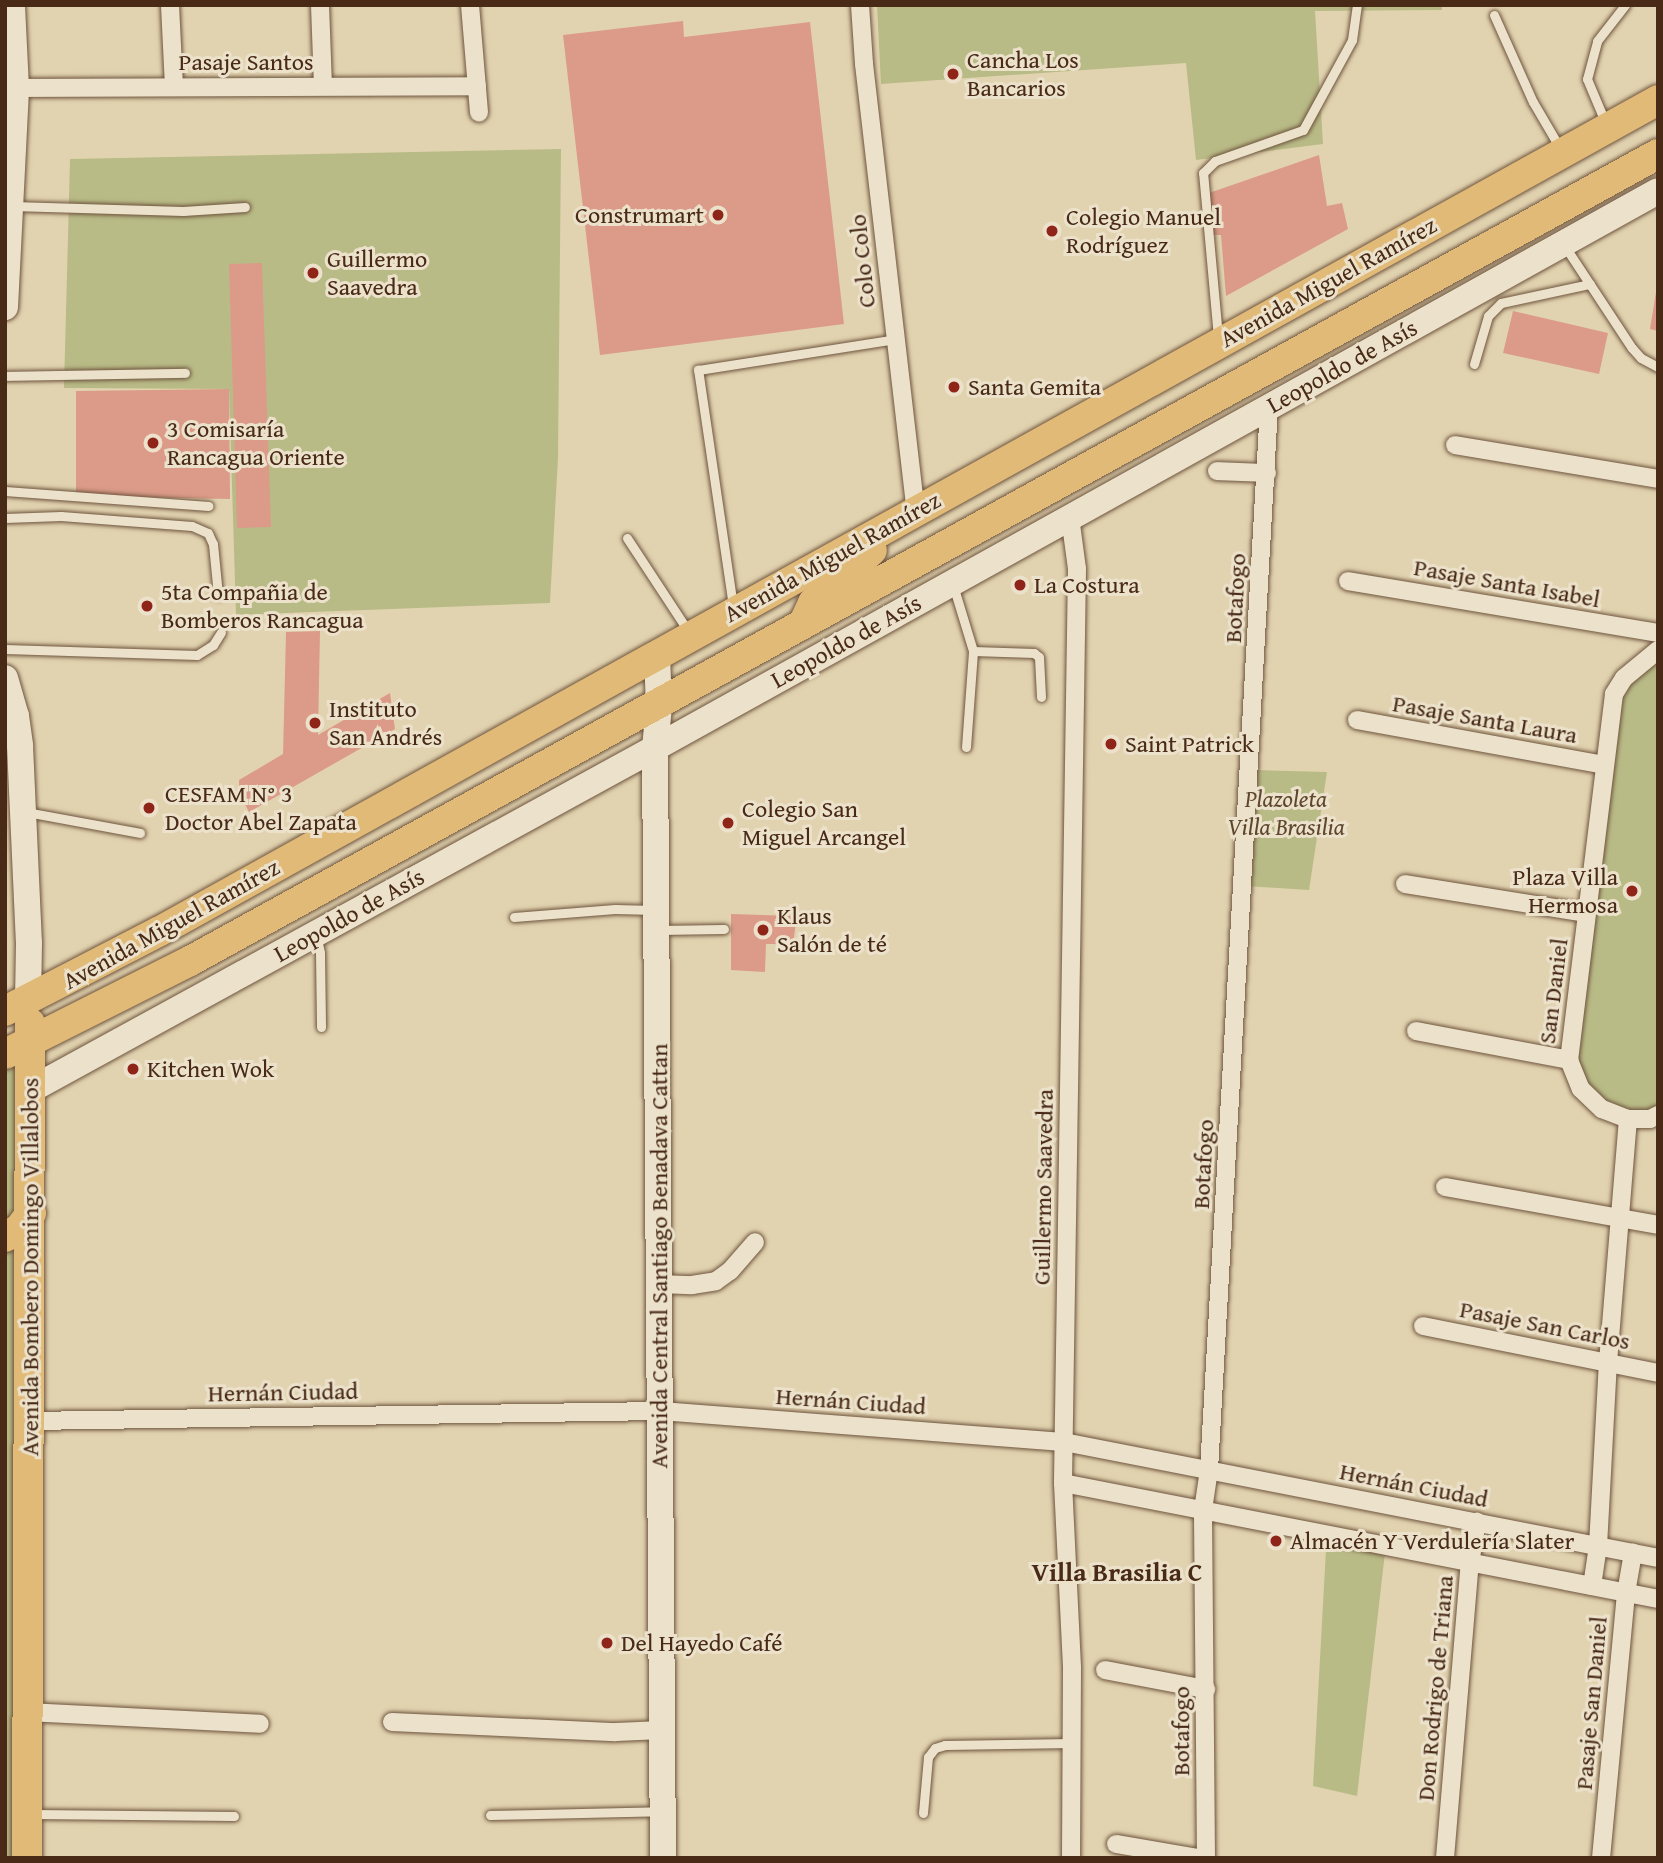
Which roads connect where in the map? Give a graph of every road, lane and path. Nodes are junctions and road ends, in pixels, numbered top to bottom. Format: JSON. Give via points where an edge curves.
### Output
{"nodes":[{"id":1,"x":12,"y":5,"type":"edge"},
{"id":2,"x":170,"y":5,"type":"edge"},
{"id":3,"x":320,"y":5,"type":"edge"},
{"id":4,"x":470,"y":5,"type":"edge"},
{"id":5,"x":860,"y":5,"type":"edge"},
{"id":6,"x":1357,"y":5,"type":"edge"},
{"id":7,"x":1625,"y":5,"type":"edge"},
{"id":8,"x":1494,"y":15,"type":"dead end"},
{"id":9,"x":174,"y":86,"type":"junction"},
{"id":10,"x":323,"y":86,"type":"junction"},
{"id":11,"x":477,"y":86,"type":"junction"},
{"id":12,"x":16,"y":88,"type":"junction"},
{"id":13,"x":1658,"y":100,"type":"edge"},
{"id":14,"x":479,"y":113,"type":"dead end"},
{"id":15,"x":10,"y":117,"type":"edge"},
{"id":16,"x":1608,"y":128,"type":"junction"},
{"id":17,"x":1563,"y":153,"type":"junction"},
{"id":18,"x":1658,"y":154,"type":"edge"},
{"id":19,"x":1658,"y":191,"type":"edge"},
{"id":20,"x":11,"y":206,"type":"junction"},
{"id":21,"x":245,"y":207,"type":"dead end"},
{"id":22,"x":1563,"y":243,"type":"junction"},
{"id":23,"x":1590,"y":284,"type":"junction"},
{"id":24,"x":5,"y":304,"type":"edge"},
{"id":25,"x":896,"y":338,"type":"junction"},
{"id":26,"x":1219,"y":342,"type":"junction"},
{"id":27,"x":1474,"y":364,"type":"dead end"},
{"id":28,"x":1658,"y":367,"type":"edge"},
{"id":29,"x":185,"y":373,"type":"dead end"},
{"id":30,"x":5,"y":376,"type":"edge"},
{"id":31,"x":1269,"y":407,"type":"junction"},
{"id":32,"x":1455,"y":445,"type":"dead end"},
{"id":33,"x":1217,"y":471,"type":"dead end"},
{"id":34,"x":1267,"y":473,"type":"junction"},
{"id":35,"x":1658,"y":479,"type":"edge"},
{"id":36,"x":5,"y":491,"type":"edge"},
{"id":37,"x":208,"y":506,"type":"dead end"},
{"id":38,"x":916,"y":511,"type":"junction"},
{"id":39,"x":1070,"y":517,"type":"junction"},
{"id":40,"x":5,"y":518,"type":"edge"},
{"id":41,"x":627,"y":538,"type":"dead end"},
{"id":42,"x":952,"y":581,"type":"junction"},
{"id":43,"x":1348,"y":581,"type":"dead end"},
{"id":44,"x":218,"y":595,"type":"dead end"},
{"id":45,"x":733,"y":611,"type":"junction"},
{"id":46,"x":802,"y":626,"type":"junction"},
{"id":47,"x":221,"y":632,"type":"dead end"},
{"id":48,"x":1658,"y":633,"type":"edge"},
{"id":49,"x":691,"y":635,"type":"junction"},
{"id":50,"x":5,"y":649,"type":"edge"},
{"id":51,"x":1658,"y":650,"type":"edge"},
{"id":52,"x":973,"y":651,"type":"junction"},
{"id":53,"x":657,"y":655,"type":"junction"},
{"id":54,"x":5,"y":678,"type":"edge"},
{"id":55,"x":1041,"y":697,"type":"dead end"},
{"id":56,"x":659,"y":706,"type":"junction"},
{"id":57,"x":1357,"y":720,"type":"dead end"},
{"id":58,"x":966,"y":747,"type":"dead end"},
{"id":59,"x":655,"y":748,"type":"junction"},
{"id":60,"x":1604,"y":765,"type":"junction"},
{"id":61,"x":24,"y":812,"type":"junction"},
{"id":62,"x":141,"y":833,"type":"dead end"},
{"id":63,"x":1405,"y":884,"type":"dead end"},
{"id":64,"x":1587,"y":914,"type":"junction"},
{"id":65,"x":514,"y":917,"type":"dead end"},
{"id":66,"x":656,"y":920,"type":"junction"},
{"id":67,"x":724,"y":929,"type":"dead end"},
{"id":68,"x":316,"y":934,"type":"junction"},
{"id":69,"x":16,"y":1007,"type":"edge"},
{"id":70,"x":321,"y":1027,"type":"dead end"},
{"id":71,"x":1416,"y":1031,"type":"dead end"},
{"id":72,"x":32,"y":1039,"type":"junction"},
{"id":73,"x":5,"y":1054,"type":"edge"},
{"id":74,"x":1569,"y":1059,"type":"junction"},
{"id":75,"x":32,"y":1089,"type":"junction"},
{"id":76,"x":1658,"y":1115,"type":"edge"},
{"id":77,"x":1628,"y":1119,"type":"junction"},
{"id":78,"x":1445,"y":1187,"type":"dead end"},
{"id":79,"x":32,"y":1213,"type":"junction"},
{"id":80,"x":1619,"y":1219,"type":"junction"},
{"id":81,"x":1658,"y":1225,"type":"edge"},
{"id":82,"x":5,"y":1237,"type":"edge"},
{"id":83,"x":755,"y":1242,"type":"dead end"},
{"id":84,"x":659,"y":1284,"type":"junction"},
{"id":85,"x":1423,"y":1326,"type":"dead end"},
{"id":86,"x":1608,"y":1362,"type":"junction"},
{"id":87,"x":1658,"y":1373,"type":"edge"},
{"id":88,"x":660,"y":1411,"type":"junction"},
{"id":89,"x":30,"y":1420,"type":"junction"},
{"id":90,"x":1064,"y":1442,"type":"junction"},
{"id":91,"x":1209,"y":1470,"type":"junction"},
{"id":92,"x":1063,"y":1483,"type":"junction"},
{"id":93,"x":1203,"y":1510,"type":"junction"},
{"id":94,"x":1477,"y":1522,"type":"junction"},
{"id":95,"x":1598,"y":1546,"type":"junction"},
{"id":96,"x":1633,"y":1553,"type":"junction"},
{"id":97,"x":1658,"y":1558,"type":"edge"},
{"id":98,"x":1470,"y":1563,"type":"junction"},
{"id":99,"x":1592,"y":1586,"type":"junction"},
{"id":100,"x":1626,"y":1593,"type":"junction"},
{"id":101,"x":1658,"y":1599,"type":"edge"},
{"id":102,"x":1105,"y":1670,"type":"dead end"},
{"id":103,"x":1206,"y":1689,"type":"junction"},
{"id":104,"x":27,"y":1712,"type":"junction"},
{"id":105,"x":392,"y":1722,"type":"dead end"},
{"id":106,"x":260,"y":1724,"type":"dead end"},
{"id":107,"x":662,"y":1730,"type":"junction"},
{"id":108,"x":1072,"y":1743,"type":"junction"},
{"id":109,"x":663,"y":1811,"type":"junction"},
{"id":110,"x":923,"y":1813,"type":"dead end"},
{"id":111,"x":28,"y":1814,"type":"junction"},
{"id":112,"x":490,"y":1815,"type":"dead end"},
{"id":113,"x":234,"y":1816,"type":"dead end"},
{"id":114,"x":1116,"y":1844,"type":"dead end"},
{"id":115,"x":27,"y":1858,"type":"edge"},
{"id":116,"x":663,"y":1858,"type":"edge"},
{"id":117,"x":1071,"y":1858,"type":"edge"},
{"id":118,"x":1197,"y":1858,"type":"edge"},
{"id":119,"x":1206,"y":1858,"type":"edge"},
{"id":120,"x":1445,"y":1858,"type":"edge"},
{"id":121,"x":1601,"y":1858,"type":"edge"}],
"edges":[{"from":1,"to":12,"type":"street"},
{"from":2,"to":9,"type":"street"},
{"from":3,"to":10,"type":"street"},
{"from":4,"to":11,"type":"street"},
{"from":5,"to":25,"type":"street","name":"Colo Colo"},
{"from":6,"to":26,"type":"lane","via":[[1352,40],[1303,130],[1215,161],[1203,173]]},
{"from":7,"to":16,"type":"lane","via":[[1597,41],[1587,79]]},
{"from":8,"to":17,"type":"lane","via":[[1533,102]]},
{"from":9,"to":10,"type":"street","name":"Pasaje Santos"},
{"from":9,"to":12,"type":"street","name":"Pasaje Santos"},
{"from":10,"to":11,"type":"street","name":"Pasaje Santos"},
{"from":11,"to":14,"type":"street"},
{"from":12,"to":15,"type":"street"},
{"from":13,"to":16,"type":"main road","name":"Avenida Miguel Ramírez"},
{"from":15,"to":20,"type":"street"},
{"from":16,"to":17,"type":"main road","name":"Avenida Miguel Ramírez"},
{"from":17,"to":26,"type":"main road","name":"Avenida Miguel Ramírez"},
{"from":18,"to":46,"type":"main road","name":"Avenida Miguel Ramírez"},
{"from":19,"to":22,"type":"street","name":"Leopoldo de Asís"},
{"from":20,"to":21,"type":"lane","via":[[183,211]]},
{"from":20,"to":24,"type":"street"},
{"from":22,"to":23,"type":"lane"},
{"from":22,"to":31,"type":"street","name":"Leopoldo de Asís"},
{"from":23,"to":27,"type":"lane","via":[[1501,303],[1488,316]]},
{"from":23,"to":28,"type":"lane","via":[[1632,348]]},
{"from":25,"to":38,"type":"street","name":"Colo Colo"},
{"from":25,"to":45,"type":"lane","via":[[698,370]]},
{"from":26,"to":38,"type":"main road","name":"Avenida Miguel Ramírez"},
{"from":29,"to":30,"type":"lane"},
{"from":31,"to":34,"type":"street","name":"Botafogo"},
{"from":31,"to":39,"type":"street","name":"Leopoldo de Asís"},
{"from":32,"to":35,"type":"street"},
{"from":33,"to":34,"type":"street"},
{"from":34,"to":91,"type":"street","name":"Botafogo"},
{"from":36,"to":37,"type":"lane"},
{"from":38,"to":45,"type":"main road","name":"Avenida Miguel Ramírez"},
{"from":38,"to":46,"type":"main road","via":[[813,603]]},
{"from":39,"to":42,"type":"street","name":"Leopoldo de Asís"},
{"from":39,"to":90,"type":"street","name":"Guillermo Saavedra","via":[[1077,569]]},
{"from":40,"to":44,"type":"lane","via":[[61,516],[192,526],[208,533],[213,544]]},
{"from":41,"to":49,"type":"lane"},
{"from":42,"to":52,"type":"lane"},
{"from":42,"to":59,"type":"street","name":"Leopoldo de Asís"},
{"from":43,"to":48,"type":"street","name":"Pasaje Santa Isabel"},
{"from":45,"to":49,"type":"main road","name":"Avenida Miguel Ramírez"},
{"from":46,"to":56,"type":"main road","name":"Avenida Miguel Ramírez"},
{"from":47,"to":50,"type":"lane","via":[[213,645],[197,655]]},
{"from":49,"to":53,"type":"main road","name":"Avenida Miguel Ramírez"},
{"from":51,"to":60,"type":"street","name":"San Daniel","via":[[1625,678],[1614,694]]},
{"from":52,"to":55,"type":"lane","via":[[1034,653],[1039,657]]},
{"from":52,"to":58,"type":"lane"},
{"from":53,"to":56,"type":"street","name":"Avenida Central Santiago Benadava Cattan"},
{"from":53,"to":69,"type":"main road","name":"Avenida Miguel Ramírez"},
{"from":54,"to":61,"type":"street","name":"Avenida Bombero Domingo Villalobos","via":[[16,716]]},
{"from":56,"to":59,"type":"street","name":"Avenida Central Santiago Benadava Cattan"},
{"from":56,"to":72,"type":"main road","name":"Avenida Miguel Ramírez","via":[[190,961]]},
{"from":57,"to":60,"type":"street","name":"Pasaje Santa Laura"},
{"from":59,"to":66,"type":"street","name":"Avenida Central Santiago Benadava Cattan"},
{"from":59,"to":68,"type":"street","name":"Leopoldo de Asís"},
{"from":60,"to":64,"type":"street","name":"San Daniel"},
{"from":61,"to":62,"type":"lane"},
{"from":61,"to":69,"type":"street","name":"Avenida Bombero Domingo Villalobos"},
{"from":63,"to":64,"type":"street"},
{"from":64,"to":74,"type":"street","name":"San Daniel"},
{"from":65,"to":66,"type":"lane","via":[[615,909]]},
{"from":66,"to":67,"type":"lane"},
{"from":66,"to":84,"type":"street","name":"Avenida Central Santiago Benadava Cattan"},
{"from":68,"to":70,"type":"lane"},
{"from":68,"to":75,"type":"street","name":"Leopoldo de Asís"},
{"from":69,"to":72,"type":"main road","name":"Avenida Bombero Domingo Villalobos"},
{"from":71,"to":74,"type":"street"},
{"from":72,"to":73,"type":"main road","name":"Avenida Miguel Ramírez"},
{"from":72,"to":75,"type":"main road","name":"Avenida Bombero Domingo Villalobos"},
{"from":74,"to":77,"type":"street","name":"San Daniel","via":[[1581,1089],[1602,1109]]},
{"from":75,"to":79,"type":"main road","name":"Avenida Bombero Domingo Villalobos"},
{"from":76,"to":77,"type":"street"},
{"from":77,"to":80,"type":"street"},
{"from":78,"to":80,"type":"street"},
{"from":79,"to":82,"type":"main road"},
{"from":79,"to":89,"type":"main road","name":"Avenida Bombero Domingo Villalobos"},
{"from":80,"to":81,"type":"street"},
{"from":80,"to":86,"type":"street"},
{"from":83,"to":84,"type":"street","via":[[716,1281]]},
{"from":84,"to":88,"type":"street","name":"Avenida Central Santiago Benadava Cattan"},
{"from":85,"to":86,"type":"street","name":"Pasaje San Carlos"},
{"from":86,"to":87,"type":"street","name":"Pasaje San Carlos"},
{"from":86,"to":95,"type":"street"},
{"from":88,"to":89,"type":"street","name":"Hernán Ciudad"},
{"from":88,"to":90,"type":"street","name":"Hernán Ciudad"},
{"from":88,"to":107,"type":"street","name":"Avenida Central Santiago Benadava Cattan"},
{"from":89,"to":104,"type":"main road","name":"Avenida Bombero Domingo Villalobos"},
{"from":90,"to":91,"type":"street","name":"Hernán Ciudad"},
{"from":90,"to":92,"type":"street","name":"Guillermo Saavedra"},
{"from":91,"to":93,"type":"street","name":"Botafogo"},
{"from":91,"to":94,"type":"street","name":"Hernán Ciudad"},
{"from":92,"to":93,"type":"street"},
{"from":92,"to":108,"type":"street","name":"Guillermo Saavedra","via":[[1073,1668]]},
{"from":93,"to":98,"type":"street"},
{"from":93,"to":103,"type":"street","name":"Botafogo"},
{"from":94,"to":95,"type":"street","name":"Hernán Ciudad"},
{"from":94,"to":98,"type":"street","name":"Don Rodrigo de Triana"},
{"from":95,"to":96,"type":"street","name":"Hernán Ciudad"},
{"from":95,"to":99,"type":"street"},
{"from":96,"to":97,"type":"street","name":"Hernán Ciudad"},
{"from":96,"to":100,"type":"street","name":"Pasaje San Daniel"},
{"from":98,"to":99,"type":"street"},
{"from":98,"to":120,"type":"street","name":"Don Rodrigo de Triana"},
{"from":99,"to":100,"type":"street"},
{"from":100,"to":101,"type":"street"},
{"from":100,"to":121,"type":"street","name":"Pasaje San Daniel"},
{"from":102,"to":103,"type":"street"},
{"from":103,"to":119,"type":"street","name":"Botafogo"},
{"from":104,"to":106,"type":"street"},
{"from":104,"to":111,"type":"main road","name":"Avenida Bombero Domingo Villalobos"},
{"from":105,"to":107,"type":"street"},
{"from":107,"to":109,"type":"street","name":"Avenida Central Santiago Benadava Cattan"},
{"from":108,"to":110,"type":"lane","via":[[935,1748],[928,1757]]},
{"from":108,"to":117,"type":"street","name":"Guillermo Saavedra"},
{"from":109,"to":112,"type":"lane"},
{"from":109,"to":116,"type":"street","name":"Avenida Central Santiago Benadava Cattan"},
{"from":111,"to":113,"type":"lane"},
{"from":111,"to":115,"type":"main road","name":"Avenida Bombero Domingo Villalobos"},
{"from":114,"to":118,"type":"street"}]}
